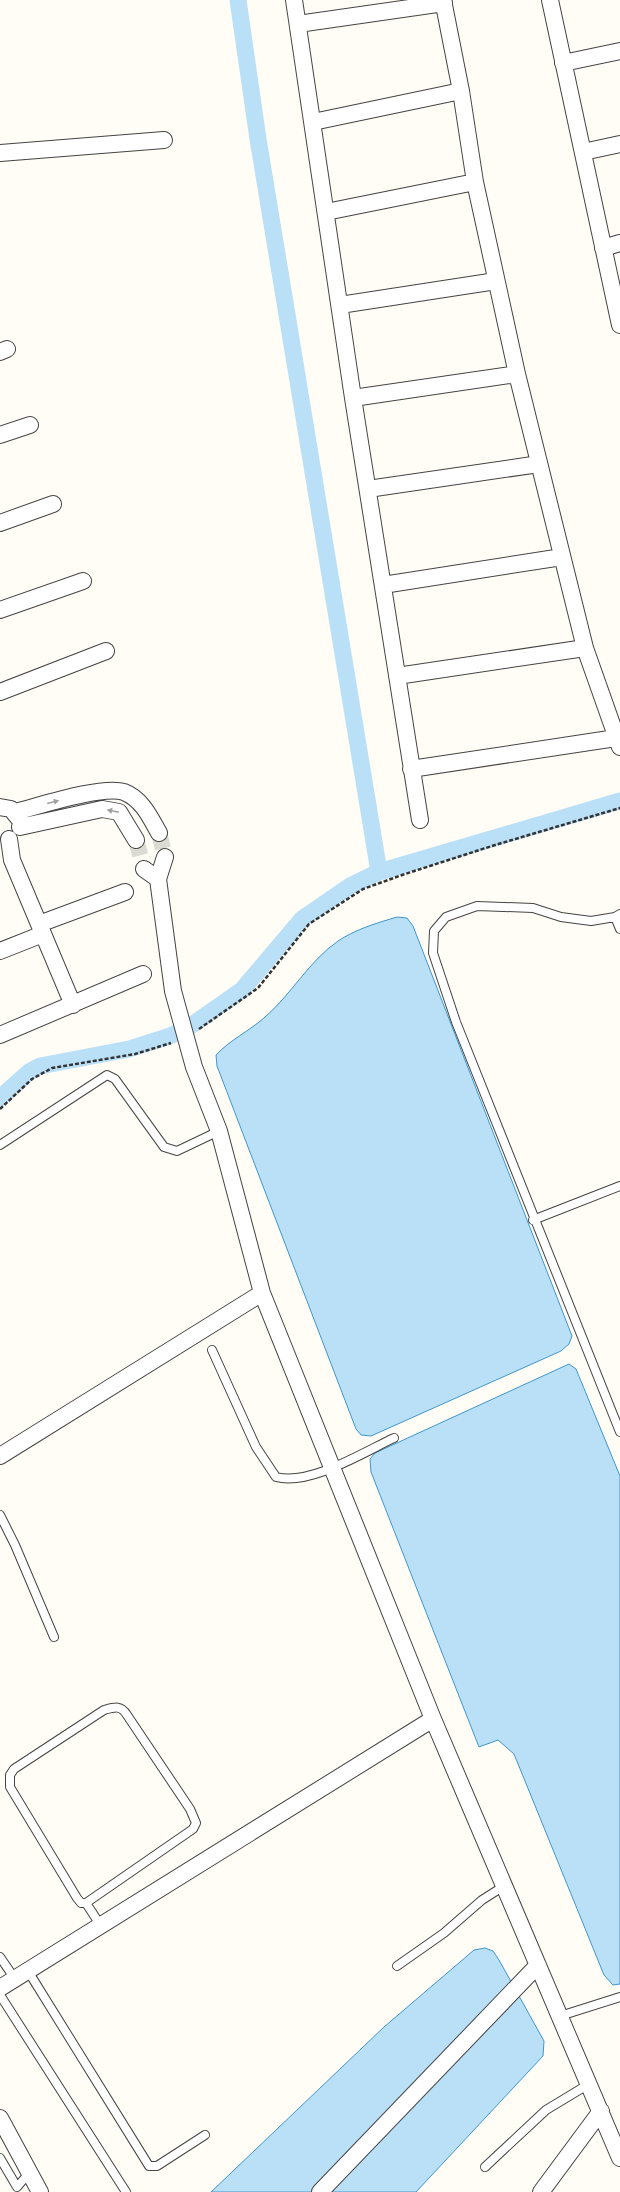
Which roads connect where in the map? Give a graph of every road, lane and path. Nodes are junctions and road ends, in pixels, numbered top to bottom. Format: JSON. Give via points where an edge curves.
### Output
{"nodes":[{"id":1,"x":294,"y":0,"type":"edge"},
{"id":2,"x":550,"y":0,"type":"edge"},
{"id":3,"x":443,"y":1,"type":"edge"},
{"id":4,"x":298,"y":24,"type":"junction"},
{"id":5,"x":620,"y":51,"type":"edge"},
{"id":6,"x":563,"y":63,"type":"junction"},
{"id":7,"x":461,"y":91,"type":"junction"},
{"id":8,"x":313,"y":122,"type":"junction"},
{"id":9,"x":164,"y":140,"type":"dead end"},
{"id":10,"x":620,"y":144,"type":"edge"},
{"id":11,"x":582,"y":152,"type":"junction"},
{"id":12,"x":0,"y":153,"type":"edge"},
{"id":13,"x":475,"y":182,"type":"junction"},
{"id":14,"x":326,"y":212,"type":"junction"},
{"id":15,"x":620,"y":243,"type":"edge"},
{"id":16,"x":603,"y":248,"type":"junction"},
{"id":17,"x":496,"y":281,"type":"junction"},
{"id":18,"x":340,"y":305,"type":"junction"},
{"id":19,"x":620,"y":325,"type":"edge"},
{"id":20,"x":517,"y":374,"type":"junction"},
{"id":21,"x":353,"y":398,"type":"junction"},
{"id":22,"x":30,"y":425,"type":"dead end"},
{"id":23,"x":0,"y":435,"type":"edge"},
{"id":24,"x":539,"y":464,"type":"junction"},
{"id":25,"x":368,"y":489,"type":"junction"},
{"id":26,"x":53,"y":504,"type":"dead end"},
{"id":27,"x":0,"y":523,"type":"edge"},
{"id":28,"x":562,"y":557,"type":"junction"},
{"id":29,"x":82,"y":581,"type":"dead end"},
{"id":30,"x":384,"y":585,"type":"junction"},
{"id":31,"x":0,"y":610,"type":"edge"},
{"id":32,"x":585,"y":648,"type":"junction"},
{"id":33,"x":106,"y":651,"type":"dead end"},
{"id":34,"x":397,"y":676,"type":"junction"},
{"id":35,"x":0,"y":692,"type":"edge"},
{"id":36,"x":618,"y":743,"type":"edge"},
{"id":37,"x":411,"y":769,"type":"junction"},
{"id":38,"x":0,"y":807,"type":"edge"},
{"id":39,"x":620,"y":808,"type":"edge"},
{"id":40,"x":15,"y":812,"type":"junction"},
{"id":41,"x":420,"y":820,"type":"dead end"},
{"id":42,"x":20,"y":827,"type":"junction"},
{"id":43,"x":159,"y":833,"type":"tunnel mouth"},
{"id":44,"x":5,"y":840,"type":"edge"},
{"id":45,"x":136,"y":840,"type":"tunnel mouth"},
{"id":46,"x":166,"y":857,"type":"tunnel mouth"},
{"id":47,"x":6,"y":862,"type":"edge"},
{"id":48,"x":144,"y":869,"type":"tunnel mouth"},
{"id":49,"x":158,"y":879,"type":"junction"},
{"id":50,"x":124,"y":892,"type":"dead end"},
{"id":51,"x":617,"y":915,"type":"edge"},
{"id":52,"x":41,"y":929,"type":"junction"},
{"id":53,"x":620,"y":929,"type":"edge"},
{"id":54,"x":0,"y":950,"type":"edge"},
{"id":55,"x":143,"y":974,"type":"dead end"},
{"id":56,"x":73,"y":1005,"type":"junction"},
{"id":57,"x":194,"y":1031,"type":"dead end"},
{"id":58,"x":0,"y":1035,"type":"edge"},
{"id":59,"x":175,"y":1042,"type":"dead end"},
{"id":60,"x":0,"y":1109,"type":"edge"},
{"id":61,"x":219,"y":1131,"type":"junction"},
{"id":62,"x":0,"y":1145,"type":"edge"},
{"id":63,"x":620,"y":1186,"type":"edge"},
{"id":64,"x":533,"y":1220,"type":"junction"},
{"id":65,"x":262,"y":1293,"type":"junction"},
{"id":66,"x":212,"y":1350,"type":"dead end"},
{"id":67,"x":620,"y":1432,"type":"edge"},
{"id":68,"x":394,"y":1438,"type":"dead end"},
{"id":69,"x":0,"y":1456,"type":"edge"},
{"id":70,"x":331,"y":1468,"type":"junction"},
{"id":71,"x":0,"y":1515,"type":"edge"},
{"id":72,"x":54,"y":1637,"type":"dead end"},
{"id":73,"x":433,"y":1719,"type":"junction"},
{"id":74,"x":504,"y":1886,"type":"junction"},
{"id":75,"x":86,"y":1903,"type":"junction"},
{"id":76,"x":101,"y":1926,"type":"junction"},
{"id":77,"x":0,"y":1957,"type":"edge"},
{"id":78,"x":538,"y":1965,"type":"junction"},
{"id":79,"x":397,"y":1966,"type":"dead end"},
{"id":80,"x":28,"y":1971,"type":"junction"},
{"id":81,"x":14,"y":1979,"type":"junction"},
{"id":82,"x":0,"y":1988,"type":"edge"},
{"id":83,"x":0,"y":1995,"type":"edge"},
{"id":84,"x":620,"y":1996,"type":"edge"},
{"id":85,"x":560,"y":2016,"type":"junction"},
{"id":86,"x":589,"y":2084,"type":"junction"},
{"id":87,"x":601,"y":2111,"type":"junction"},
{"id":88,"x":0,"y":2118,"type":"edge"},
{"id":89,"x":205,"y":2135,"type":"dead end"},
{"id":90,"x":0,"y":2158,"type":"edge"},
{"id":91,"x":620,"y":2158,"type":"edge"},
{"id":92,"x":485,"y":2167,"type":"dead end"},
{"id":93,"x":30,"y":2172,"type":"junction"},
{"id":94,"x":18,"y":2190,"type":"edge"},
{"id":95,"x":40,"y":2192,"type":"edge"},
{"id":96,"x":126,"y":2192,"type":"edge"},
{"id":97,"x":320,"y":2192,"type":"edge"},
{"id":98,"x":541,"y":2192,"type":"edge"}],
"edges":[{"from":1,"to":4,"type":"street"},
{"from":2,"to":6,"type":"street"},
{"from":3,"to":4,"type":"street"},
{"from":3,"to":7,"type":"street"},
{"from":4,"to":8,"type":"street"},
{"from":5,"to":6,"type":"street"},
{"from":6,"to":11,"type":"street"},
{"from":7,"to":8,"type":"street"},
{"from":7,"to":13,"type":"street"},
{"from":8,"to":14,"type":"street"},
{"from":9,"to":12,"type":"street"},
{"from":10,"to":11,"type":"street"},
{"from":11,"to":16,"type":"street"},
{"from":13,"to":14,"type":"street"},
{"from":13,"to":17,"type":"street"},
{"from":14,"to":18,"type":"street"},
{"from":15,"to":16,"type":"street"},
{"from":16,"to":19,"type":"street"},
{"from":17,"to":18,"type":"street"},
{"from":17,"to":20,"type":"street"},
{"from":18,"to":21,"type":"street"},
{"from":20,"to":21,"type":"street"},
{"from":20,"to":24,"type":"street"},
{"from":21,"to":25,"type":"street"},
{"from":22,"to":23,"type":"street"},
{"from":24,"to":25,"type":"street"},
{"from":24,"to":28,"type":"street"},
{"from":25,"to":30,"type":"street"},
{"from":26,"to":27,"type":"street"},
{"from":28,"to":30,"type":"street"},
{"from":28,"to":32,"type":"street"},
{"from":29,"to":31,"type":"street"},
{"from":30,"to":34,"type":"street"},
{"from":32,"to":34,"type":"street"},
{"from":32,"to":36,"type":"street"},
{"from":33,"to":35,"type":"street"},
{"from":34,"to":37,"type":"street"},
{"from":36,"to":37,"type":"street"},
{"from":37,"to":41,"type":"street"},
{"from":38,"to":40,"type":"street","via":[[11,808]]},
{"from":39,"to":57,"type":"path","via":[[488,847],[363,889],[309,924],[258,988]]},
{"from":40,"to":42,"type":"street"},
{"from":40,"to":43,"type":"street","one_way":true,"via":[[92,793],[123,792],[146,809]]},
{"from":42,"to":44,"type":"street","via":[[18,832]]},
{"from":45,"to":42,"type":"street","one_way":true,"via":[[119,812],[102,808]]},
{"from":44,"to":47,"type":"street"},
{"from":46,"to":49,"type":"street"},
{"from":47,"to":52,"type":"street"},
{"from":48,"to":49,"type":"street"},
{"from":49,"to":61,"type":"street","via":[[173,991],[194,1067]]},
{"from":50,"to":52,"type":"street"},
{"from":51,"to":53,"type":"lane"},
{"from":51,"to":64,"type":"lane","via":[[591,921],[561,917],[533,908],[477,906],[446,917],[434,931],[433,953],[456,1022]]},
{"from":52,"to":54,"type":"street"},
{"from":52,"to":56,"type":"street"},
{"from":55,"to":56,"type":"street"},
{"from":56,"to":58,"type":"street"},
{"from":59,"to":60,"type":"path","via":[[135,1054],[52,1068],[32,1079]]},
{"from":61,"to":62,"type":"lane","via":[[177,1151],[170,1150],[164,1147],[115,1079],[107,1075]]},
{"from":61,"to":65,"type":"street"},
{"from":63,"to":64,"type":"lane"},
{"from":64,"to":67,"type":"lane"},
{"from":65,"to":69,"type":"street"},
{"from":65,"to":70,"type":"street"},
{"from":66,"to":70,"type":"lane","via":[[256,1447],[276,1477],[286,1480],[300,1478]]},
{"from":68,"to":70,"type":"lane"},
{"from":70,"to":73,"type":"street"},
{"from":71,"to":72,"type":"lane"},
{"from":73,"to":74,"type":"street"},
{"from":73,"to":76,"type":"street"},
{"from":74,"to":78,"type":"street"},
{"from":74,"to":79,"type":"lane"},
{"from":75,"to":75,"type":"lane","via":[[193,1829],[196,1823],[190,1809],[123,1709],[118,1707],[104,1710],[14,1769],[8,1780],[77,1898],[81,1903]]},
{"from":75,"to":76,"type":"lane"},
{"from":76,"to":80,"type":"street"},
{"from":77,"to":81,"type":"lane"},
{"from":78,"to":85,"type":"street"},
{"from":78,"to":97,"type":"street"},
{"from":80,"to":81,"type":"street"},
{"from":80,"to":89,"type":"lane","via":[[149,2166],[157,2166]]},
{"from":81,"to":82,"type":"street"},
{"from":83,"to":96,"type":"lane"},
{"from":84,"to":85,"type":"lane"},
{"from":85,"to":86,"type":"street"},
{"from":86,"to":87,"type":"street"},
{"from":86,"to":92,"type":"lane","via":[[546,2110]]},
{"from":87,"to":91,"type":"street"},
{"from":87,"to":98,"type":"street"},
{"from":88,"to":93,"type":"street"},
{"from":90,"to":94,"type":"lane"},
{"from":93,"to":94,"type":"lane"},
{"from":93,"to":95,"type":"street"}]}
